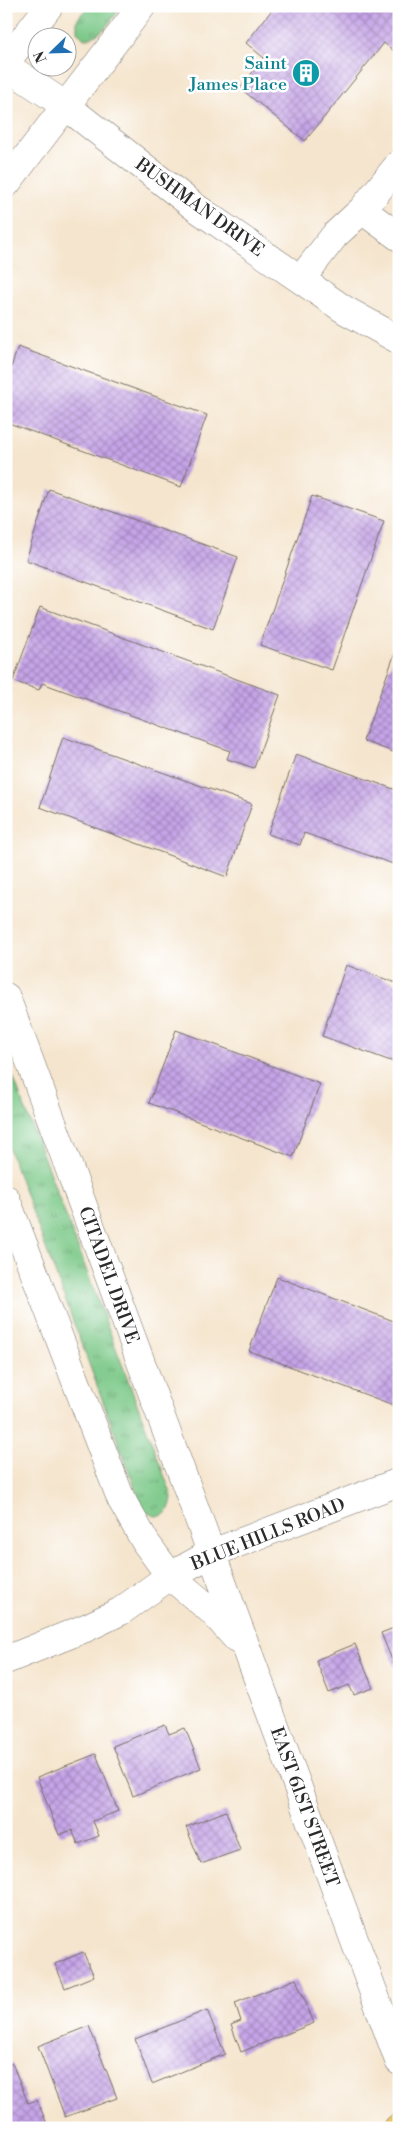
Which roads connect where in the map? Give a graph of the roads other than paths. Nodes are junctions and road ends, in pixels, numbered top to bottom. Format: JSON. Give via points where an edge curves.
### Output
{"nodes":[{"id":1,"x":50,"y":6,"type":"edge"},
{"id":2,"x":142,"y":6,"type":"edge"},
{"id":3,"x":6,"y":64,"type":"edge"},
{"id":4,"x":66,"y":106,"type":"junction"},
{"id":5,"x":399,"y":164,"type":"edge"},
{"id":6,"x":6,"y":184,"type":"edge"},
{"id":7,"x":362,"y":210,"type":"junction"},
{"id":8,"x":399,"y":237,"type":"edge"},
{"id":9,"x":301,"y":279,"type":"junction"},
{"id":10,"x":399,"y":340,"type":"edge"},
{"id":11,"x":6,"y":997,"type":"edge"},
{"id":12,"x":6,"y":1199,"type":"edge"},
{"id":13,"x":399,"y":1482,"type":"edge"},
{"id":14,"x":212,"y":1553,"type":"junction"},
{"id":15,"x":170,"y":1576,"type":"junction"},
{"id":16,"x":246,"y":1648,"type":"junction"},
{"id":17,"x":6,"y":1660,"type":"edge"},
{"id":18,"x":399,"y":2061,"type":"edge"}],
"edges":[{"from":1,"to":3,"type":"street"},
{"from":2,"to":4,"type":"street"},
{"from":3,"to":4,"type":"street","name":"BUSHMAN DRIVE"},
{"from":4,"to":6,"type":"street"},
{"from":4,"to":9,"type":"street","name":"BUSHMAN DRIVE","via":[[195,207]]},
{"from":5,"to":7,"type":"street"},
{"from":7,"to":8,"type":"street"},
{"from":7,"to":9,"type":"street","via":[[335,235]]},
{"from":9,"to":10,"type":"street","name":"BUSHMAN DRIVE","via":[[345,310]]},
{"from":11,"to":14,"type":"street","name":"CITADEL DRIVE"},
{"from":12,"to":15,"type":"street","via":[[121,1499]]},
{"from":13,"to":14,"type":"street","name":"BLUE HILLS ROAD"},
{"from":14,"to":15,"type":"street","name":"BLUE HILLS ROAD"},
{"from":14,"to":16,"type":"street","name":"EAST 61ST STREET"},
{"from":15,"to":16,"type":"street","via":[[213,1612]]},
{"from":15,"to":17,"type":"street","name":"BLUE HILLS ROAD","via":[[121,1611],[88,1628]]},
{"from":16,"to":18,"type":"street","name":"EAST 61ST STREET"}]}
